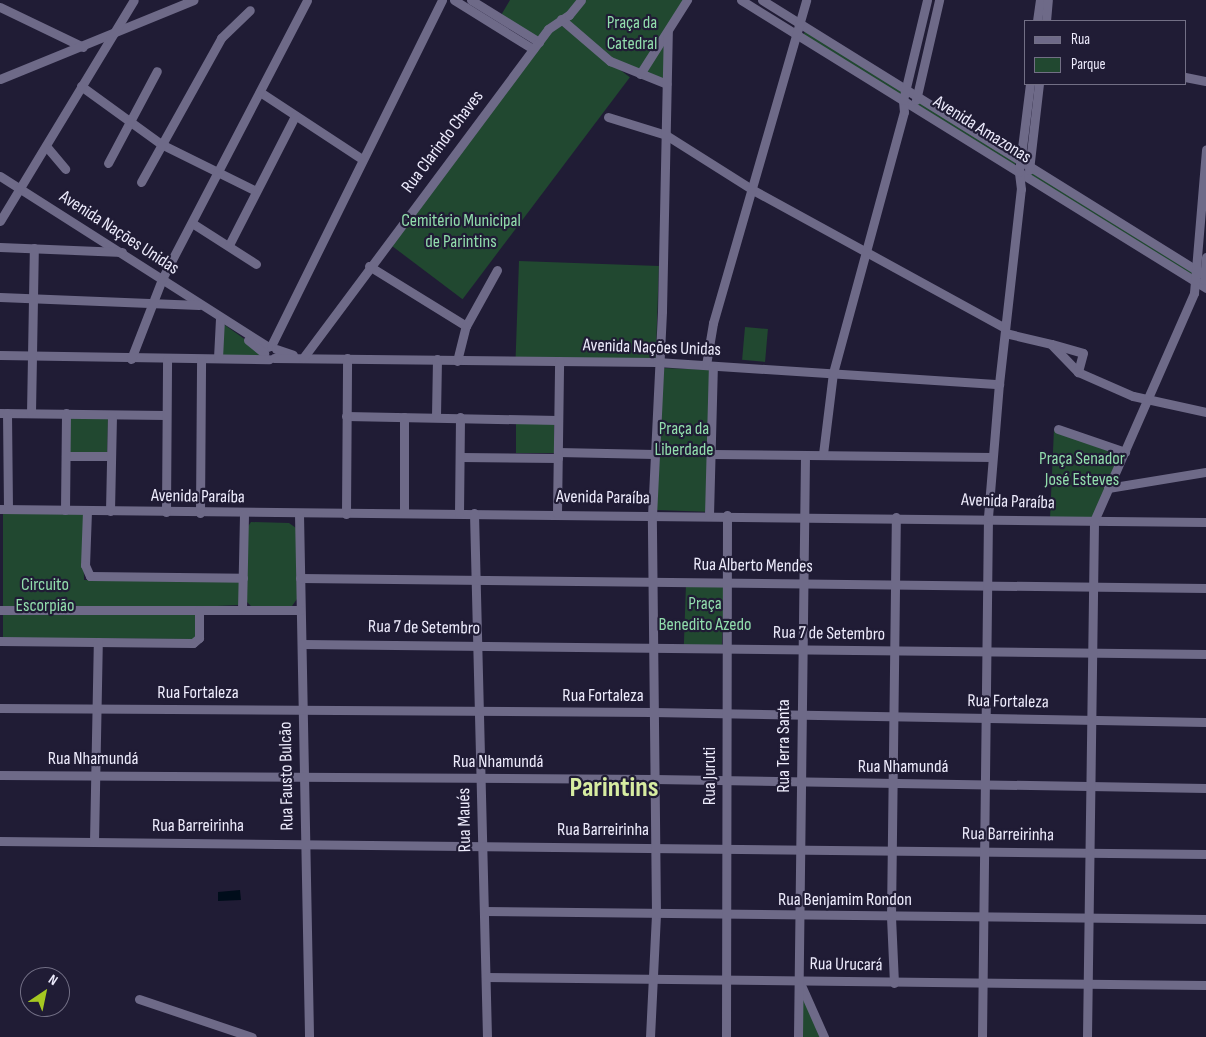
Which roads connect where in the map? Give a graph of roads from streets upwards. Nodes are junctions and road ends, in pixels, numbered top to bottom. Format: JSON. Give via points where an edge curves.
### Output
{"nodes":[{"id":1,"x":134,"y":0,"type":"edge"},
{"id":2,"x":194,"y":0,"type":"edge"},
{"id":3,"x":307,"y":0,"type":"edge"},
{"id":4,"x":442,"y":0,"type":"edge"},
{"id":5,"x":454,"y":0,"type":"edge"},
{"id":6,"x":471,"y":0,"type":"edge"},
{"id":7,"x":580,"y":0,"type":"edge"},
{"id":8,"x":687,"y":0,"type":"edge"},
{"id":9,"x":741,"y":0,"type":"edge"},
{"id":10,"x":762,"y":0,"type":"edge"},
{"id":11,"x":806,"y":0,"type":"edge"},
{"id":12,"x":927,"y":0,"type":"edge"},
{"id":13,"x":939,"y":0,"type":"edge"},
{"id":14,"x":1040,"y":0,"type":"edge"},
{"id":15,"x":1048,"y":0,"type":"edge"},
{"id":16,"x":0,"y":7,"type":"edge"},
{"id":17,"x":250,"y":10,"type":"dead end"},
{"id":18,"x":924,"y":18,"type":"junction"},
{"id":19,"x":561,"y":19,"type":"junction"},
{"id":20,"x":1038,"y":20,"type":"edge"},
{"id":21,"x":1046,"y":20,"type":"edge"},
{"id":22,"x":935,"y":21,"type":"junction"},
{"id":23,"x":799,"y":23,"type":"junction"},
{"id":24,"x":668,"y":32,"type":"junction"},
{"id":25,"x":796,"y":34,"type":"junction"},
{"id":26,"x":114,"y":35,"type":"junction"},
{"id":27,"x":536,"y":46,"type":"junction"},
{"id":28,"x":83,"y":47,"type":"junction"},
{"id":29,"x":157,"y":71,"type":"dead end"},
{"id":30,"x":640,"y":74,"type":"junction"},
{"id":31,"x":1186,"y":77,"type":"edge"},
{"id":32,"x":0,"y":80,"type":"edge"},
{"id":33,"x":1206,"y":82,"type":"edge"},
{"id":34,"x":667,"y":84,"type":"junction"},
{"id":35,"x":1030,"y":85,"type":"edge"},
{"id":36,"x":1039,"y":85,"type":"edge"},
{"id":37,"x":81,"y":86,"type":"junction"},
{"id":38,"x":906,"y":89,"type":"junction"},
{"id":39,"x":260,"y":92,"type":"junction"},
{"id":40,"x":919,"y":96,"type":"junction"},
{"id":41,"x":903,"y":100,"type":"junction"},
{"id":42,"x":913,"y":106,"type":"junction"},
{"id":43,"x":904,"y":112,"type":"junction"},
{"id":44,"x":295,"y":116,"type":"junction"},
{"id":45,"x":608,"y":117,"type":"dead end"},
{"id":46,"x":130,"y":122,"type":"junction"},
{"id":47,"x":666,"y":135,"type":"junction"},
{"id":48,"x":161,"y":144,"type":"junction"},
{"id":49,"x":46,"y":146,"type":"junction"},
{"id":50,"x":1206,"y":149,"type":"edge"},
{"id":51,"x":362,"y":160,"type":"junction"},
{"id":52,"x":1020,"y":161,"type":"junction"},
{"id":53,"x":108,"y":163,"type":"dead end"},
{"id":54,"x":1029,"y":167,"type":"junction"},
{"id":55,"x":65,"y":168,"type":"dead end"},
{"id":56,"x":1019,"y":172,"type":"junction"},
{"id":57,"x":218,"y":174,"type":"junction"},
{"id":58,"x":0,"y":176,"type":"edge"},
{"id":59,"x":1028,"y":177,"type":"junction"},
{"id":60,"x":141,"y":182,"type":"dead end"},
{"id":61,"x":20,"y":188,"type":"junction"},
{"id":62,"x":1021,"y":189,"type":"junction"},
{"id":63,"x":753,"y":190,"type":"junction"},
{"id":64,"x":256,"y":191,"type":"junction"},
{"id":65,"x":0,"y":221,"type":"edge"},
{"id":66,"x":192,"y":224,"type":"junction"},
{"id":67,"x":229,"y":245,"type":"junction"},
{"id":68,"x":0,"y":247,"type":"edge"},
{"id":69,"x":34,"y":248,"type":"junction"},
{"id":70,"x":122,"y":252,"type":"junction"},
{"id":71,"x":865,"y":252,"type":"junction"},
{"id":72,"x":1206,"y":257,"type":"edge"},
{"id":73,"x":256,"y":264,"type":"dead end"},
{"id":74,"x":369,"y":266,"type":"junction"},
{"id":75,"x":497,"y":270,"type":"dead end"},
{"id":76,"x":1203,"y":274,"type":"edge"},
{"id":77,"x":162,"y":279,"type":"junction"},
{"id":78,"x":1194,"y":281,"type":"junction"},
{"id":79,"x":1204,"y":287,"type":"edge"},
{"id":80,"x":1194,"y":293,"type":"junction"},
{"id":81,"x":0,"y":297,"type":"edge"},
{"id":82,"x":31,"y":297,"type":"junction"},
{"id":83,"x":152,"y":304,"type":"junction"},
{"id":84,"x":199,"y":305,"type":"junction"},
{"id":85,"x":220,"y":318,"type":"junction"},
{"id":86,"x":466,"y":326,"type":"junction"},
{"id":87,"x":1005,"y":330,"type":"junction"},
{"id":88,"x":1052,"y":344,"type":"junction"},
{"id":89,"x":270,"y":352,"type":"junction"},
{"id":90,"x":0,"y":355,"type":"edge"},
{"id":91,"x":30,"y":356,"type":"junction"},
{"id":92,"x":218,"y":358,"type":"junction"},
{"id":93,"x":303,"y":358,"type":"junction"},
{"id":94,"x":347,"y":358,"type":"junction"},
{"id":95,"x":131,"y":359,"type":"junction"},
{"id":96,"x":167,"y":359,"type":"junction"},
{"id":97,"x":201,"y":359,"type":"junction"},
{"id":98,"x":437,"y":359,"type":"junction"},
{"id":99,"x":458,"y":361,"type":"junction"},
{"id":100,"x":559,"y":362,"type":"junction"},
{"id":101,"x":657,"y":362,"type":"junction"},
{"id":102,"x":709,"y":365,"type":"junction"},
{"id":103,"x":1078,"y":372,"type":"junction"},
{"id":104,"x":833,"y":373,"type":"junction"},
{"id":105,"x":999,"y":384,"type":"junction"},
{"id":106,"x":1147,"y":401,"type":"junction"},
{"id":107,"x":1206,"y":412,"type":"edge"},
{"id":108,"x":4,"y":413,"type":"edge"},
{"id":109,"x":31,"y":413,"type":"junction"},
{"id":110,"x":66,"y":414,"type":"junction"},
{"id":111,"x":166,"y":414,"type":"junction"},
{"id":112,"x":112,"y":415,"type":"junction"},
{"id":113,"x":346,"y":416,"type":"junction"},
{"id":114,"x":404,"y":416,"type":"junction"},
{"id":115,"x":436,"y":416,"type":"junction"},
{"id":116,"x":460,"y":417,"type":"junction"},
{"id":117,"x":558,"y":420,"type":"junction"},
{"id":118,"x":1058,"y":429,"type":"dead end"},
{"id":119,"x":1125,"y":452,"type":"junction"},
{"id":120,"x":654,"y":454,"type":"junction"},
{"id":121,"x":711,"y":454,"type":"junction"},
{"id":122,"x":823,"y":454,"type":"junction"},
{"id":123,"x":558,"y":455,"type":"junction"},
{"id":124,"x":805,"y":455,"type":"junction"},
{"id":125,"x":66,"y":456,"type":"junction"},
{"id":126,"x":109,"y":456,"type":"junction"},
{"id":127,"x":461,"y":457,"type":"junction"},
{"id":128,"x":992,"y":457,"type":"junction"},
{"id":129,"x":1206,"y":472,"type":"edge"},
{"id":130,"x":1108,"y":488,"type":"junction"},
{"id":131,"x":4,"y":509,"type":"edge"},
{"id":132,"x":65,"y":510,"type":"junction"},
{"id":133,"x":86,"y":511,"type":"junction"},
{"id":134,"x":110,"y":511,"type":"junction"},
{"id":135,"x":166,"y":512,"type":"junction"},
{"id":136,"x":404,"y":512,"type":"junction"},
{"id":137,"x":200,"y":513,"type":"junction"},
{"id":138,"x":460,"y":513,"type":"junction"},
{"id":139,"x":474,"y":513,"type":"junction"},
{"id":140,"x":557,"y":513,"type":"junction"},
{"id":141,"x":244,"y":514,"type":"junction"},
{"id":142,"x":299,"y":514,"type":"junction"},
{"id":143,"x":346,"y":514,"type":"junction"},
{"id":144,"x":708,"y":515,"type":"junction"},
{"id":145,"x":727,"y":515,"type":"junction"},
{"id":146,"x":652,"y":516,"type":"junction"},
{"id":147,"x":802,"y":516,"type":"junction"},
{"id":148,"x":896,"y":517,"type":"junction"},
{"id":149,"x":988,"y":517,"type":"junction"},
{"id":150,"x":1094,"y":521,"type":"junction"},
{"id":151,"x":1206,"y":522,"type":"edge"},
{"id":152,"x":243,"y":578,"type":"junction"},
{"id":153,"x":300,"y":578,"type":"junction"},
{"id":154,"x":477,"y":579,"type":"junction"},
{"id":155,"x":653,"y":581,"type":"junction"},
{"id":156,"x":726,"y":581,"type":"junction"},
{"id":157,"x":803,"y":583,"type":"junction"},
{"id":158,"x":895,"y":583,"type":"junction"},
{"id":159,"x":986,"y":584,"type":"junction"},
{"id":160,"x":1091,"y":586,"type":"junction"},
{"id":161,"x":1206,"y":588,"type":"edge"},
{"id":162,"x":0,"y":610,"type":"edge"},
{"id":163,"x":199,"y":610,"type":"junction"},
{"id":164,"x":242,"y":610,"type":"junction"},
{"id":165,"x":300,"y":610,"type":"junction"},
{"id":166,"x":0,"y":641,"type":"edge"},
{"id":167,"x":98,"y":642,"type":"junction"},
{"id":168,"x":302,"y":644,"type":"junction"},
{"id":169,"x":477,"y":645,"type":"junction"},
{"id":170,"x":651,"y":648,"type":"junction"},
{"id":171,"x":726,"y":648,"type":"junction"},
{"id":172,"x":802,"y":649,"type":"junction"},
{"id":173,"x":894,"y":651,"type":"junction"},
{"id":174,"x":986,"y":651,"type":"junction"},
{"id":175,"x":1090,"y":652,"type":"junction"},
{"id":176,"x":1206,"y":654,"type":"edge"},
{"id":177,"x":0,"y":708,"type":"edge"},
{"id":178,"x":96,"y":709,"type":"junction"},
{"id":179,"x":302,"y":710,"type":"junction"},
{"id":180,"x":479,"y":711,"type":"junction"},
{"id":181,"x":652,"y":712,"type":"junction"},
{"id":182,"x":726,"y":714,"type":"junction"},
{"id":183,"x":800,"y":714,"type":"junction"},
{"id":184,"x":894,"y":717,"type":"junction"},
{"id":185,"x":986,"y":718,"type":"junction"},
{"id":186,"x":1090,"y":720,"type":"junction"},
{"id":187,"x":1206,"y":722,"type":"edge"},
{"id":188,"x":0,"y":775,"type":"edge"},
{"id":189,"x":95,"y":775,"type":"junction"},
{"id":190,"x":304,"y":777,"type":"junction"},
{"id":191,"x":481,"y":778,"type":"junction"},
{"id":192,"x":654,"y":779,"type":"junction"},
{"id":193,"x":726,"y":780,"type":"junction"},
{"id":194,"x":800,"y":783,"type":"junction"},
{"id":195,"x":892,"y":783,"type":"junction"},
{"id":196,"x":984,"y":784,"type":"junction"},
{"id":197,"x":1089,"y":786,"type":"junction"},
{"id":198,"x":1206,"y":788,"type":"edge"},
{"id":199,"x":0,"y":841,"type":"edge"},
{"id":200,"x":94,"y":842,"type":"junction"},
{"id":201,"x":305,"y":842,"type":"junction"},
{"id":202,"x":482,"y":845,"type":"junction"},
{"id":203,"x":654,"y":846,"type":"junction"},
{"id":204,"x":725,"y":848,"type":"junction"},
{"id":205,"x":800,"y":849,"type":"junction"},
{"id":206,"x":892,"y":850,"type":"junction"},
{"id":207,"x":984,"y":850,"type":"junction"},
{"id":208,"x":1088,"y":853,"type":"junction"},
{"id":209,"x":1206,"y":854,"type":"edge"},
{"id":210,"x":484,"y":911,"type":"junction"},
{"id":211,"x":656,"y":914,"type":"junction"},
{"id":212,"x":724,"y":915,"type":"junction"},
{"id":213,"x":799,"y":915,"type":"junction"},
{"id":214,"x":891,"y":916,"type":"junction"},
{"id":215,"x":982,"y":917,"type":"junction"},
{"id":216,"x":1087,"y":919,"type":"junction"},
{"id":217,"x":1206,"y":919,"type":"edge"},
{"id":218,"x":486,"y":977,"type":"junction"},
{"id":219,"x":652,"y":979,"type":"junction"},
{"id":220,"x":725,"y":980,"type":"junction"},
{"id":221,"x":800,"y":982,"type":"junction"},
{"id":222,"x":894,"y":983,"type":"junction"},
{"id":223,"x":984,"y":984,"type":"junction"},
{"id":224,"x":1088,"y":985,"type":"junction"},
{"id":225,"x":1206,"y":985,"type":"edge"},
{"id":226,"x":139,"y":999,"type":"dead end"},
{"id":227,"x":252,"y":1037,"type":"edge"},
{"id":228,"x":309,"y":1037,"type":"edge"},
{"id":229,"x":488,"y":1037,"type":"edge"},
{"id":230,"x":650,"y":1037,"type":"edge"},
{"id":231,"x":726,"y":1037,"type":"edge"},
{"id":232,"x":798,"y":1037,"type":"edge"},
{"id":233,"x":824,"y":1037,"type":"edge"},
{"id":234,"x":982,"y":1037,"type":"edge"},
{"id":235,"x":1087,"y":1037,"type":"edge"}],
"edges":[{"from":1,"to":26,"type":"street"},
{"from":2,"to":26,"type":"street"},
{"from":3,"to":39,"type":"street"},
{"from":4,"to":51,"type":"street"},
{"from":5,"to":27,"type":"street"},
{"from":6,"to":27,"type":"street"},
{"from":7,"to":19,"type":"street","name":"Rua Clarindo Chaves"},
{"from":8,"to":24,"type":"street"},
{"from":9,"to":25,"type":"street","name":"Avenida Amazonas"},
{"from":10,"to":23,"type":"street","name":"Avenida Amazonas"},
{"from":11,"to":23,"type":"street"},
{"from":12,"to":18,"type":"street"},
{"from":13,"to":22,"type":"street"},
{"from":14,"to":20,"type":"street"},
{"from":15,"to":21,"type":"street"},
{"from":16,"to":28,"type":"street"},
{"from":17,"to":48,"type":"street","via":[[221,38]]},
{"from":18,"to":22,"type":"street"},
{"from":18,"to":38,"type":"street"},
{"from":19,"to":27,"type":"street","name":"Rua Clarindo Chaves"},
{"from":19,"to":30,"type":"street","via":[[602,56]]},
{"from":22,"to":40,"type":"street"},
{"from":23,"to":25,"type":"street"},
{"from":23,"to":38,"type":"street","name":"Avenida Amazonas"},
{"from":24,"to":30,"type":"street"},
{"from":24,"to":34,"type":"street"},
{"from":25,"to":41,"type":"street","name":"Avenida Amazonas"},
{"from":25,"to":63,"type":"street"},
{"from":26,"to":28,"type":"street"},
{"from":26,"to":37,"type":"street"},
{"from":27,"to":74,"type":"street","name":"Rua Clarindo Chaves"},
{"from":28,"to":32,"type":"street"},
{"from":29,"to":46,"type":"street"},
{"from":30,"to":34,"type":"street"},
{"from":31,"to":33,"type":"street"},
{"from":34,"to":47,"type":"street"},
{"from":35,"to":52,"type":"street"},
{"from":36,"to":54,"type":"street"},
{"from":37,"to":46,"type":"street"},
{"from":37,"to":49,"type":"street"},
{"from":38,"to":40,"type":"street","name":"Avenida Amazonas"},
{"from":38,"to":41,"type":"street"},
{"from":39,"to":44,"type":"street"},
{"from":39,"to":57,"type":"street"},
{"from":40,"to":42,"type":"street"},
{"from":40,"to":52,"type":"street","name":"Avenida Amazonas"},
{"from":41,"to":42,"type":"street","name":"Avenida Amazonas"},
{"from":41,"to":43,"type":"street"},
{"from":42,"to":43,"type":"street"},
{"from":42,"to":56,"type":"street","name":"Avenida Amazonas"},
{"from":43,"to":71,"type":"street"},
{"from":44,"to":51,"type":"street"},
{"from":44,"to":64,"type":"street"},
{"from":45,"to":47,"type":"street"},
{"from":46,"to":48,"type":"street"},
{"from":46,"to":53,"type":"street"},
{"from":47,"to":63,"type":"street"},
{"from":47,"to":101,"type":"street"},
{"from":48,"to":57,"type":"street"},
{"from":48,"to":60,"type":"street"},
{"from":49,"to":55,"type":"street"},
{"from":49,"to":61,"type":"street"},
{"from":50,"to":76,"type":"street"},
{"from":51,"to":89,"type":"street"},
{"from":52,"to":54,"type":"street","name":"Avenida Amazonas"},
{"from":52,"to":56,"type":"street"},
{"from":54,"to":59,"type":"street"},
{"from":54,"to":76,"type":"street","name":"Avenida Amazonas"},
{"from":56,"to":59,"type":"street","name":"Avenida Amazonas"},
{"from":56,"to":62,"type":"street"},
{"from":57,"to":64,"type":"street"},
{"from":57,"to":66,"type":"street"},
{"from":58,"to":61,"type":"street","name":"Avenida Nações Unidas"},
{"from":59,"to":62,"type":"street"},
{"from":59,"to":78,"type":"street","name":"Avenida Amazonas"},
{"from":61,"to":65,"type":"street"},
{"from":61,"to":70,"type":"street","name":"Avenida Nações Unidas"},
{"from":62,"to":87,"type":"street"},
{"from":63,"to":71,"type":"street"},
{"from":63,"to":102,"type":"street","via":[[713,323]]},
{"from":64,"to":67,"type":"street"},
{"from":66,"to":67,"type":"street"},
{"from":66,"to":77,"type":"street"},
{"from":67,"to":73,"type":"street"},
{"from":68,"to":69,"type":"street"},
{"from":69,"to":70,"type":"street"},
{"from":69,"to":82,"type":"street"},
{"from":70,"to":77,"type":"street","name":"Avenida Nações Unidas"},
{"from":71,"to":87,"type":"street"},
{"from":71,"to":104,"type":"street"},
{"from":72,"to":76,"type":"street"},
{"from":74,"to":86,"type":"street"},
{"from":74,"to":93,"type":"street","name":"Rua Clarindo Chaves"},
{"from":75,"to":86,"type":"street"},
{"from":76,"to":78,"type":"street"},
{"from":76,"to":79,"type":"street"},
{"from":77,"to":83,"type":"street"},
{"from":77,"to":84,"type":"street","name":"Avenida Nações Unidas"},
{"from":78,"to":79,"type":"street","name":"Avenida Amazonas"},
{"from":78,"to":80,"type":"street"},
{"from":79,"to":80,"type":"street"},
{"from":80,"to":106,"type":"street"},
{"from":81,"to":82,"type":"street"},
{"from":82,"to":83,"type":"street"},
{"from":82,"to":91,"type":"street"},
{"from":83,"to":84,"type":"street"},
{"from":83,"to":95,"type":"street"},
{"from":84,"to":85,"type":"street","name":"Avenida Nações Unidas"},
{"from":85,"to":89,"type":"street","name":"Avenida Nações Unidas"},
{"from":85,"to":92,"type":"street"},
{"from":86,"to":99,"type":"street"},
{"from":87,"to":88,"type":"street"},
{"from":87,"to":105,"type":"street"},
{"from":88,"to":103,"type":"street"},
{"from":88,"to":103,"type":"street","via":[[1084,353]]},
{"from":89,"to":92,"type":"street","name":"Avenida Nações Unidas"},
{"from":89,"to":93,"type":"street","name":"Avenida Nações Unidas"},
{"from":90,"to":91,"type":"street","name":"Avenida Nações Unidas"},
{"from":91,"to":95,"type":"street","name":"Avenida Nações Unidas"},
{"from":91,"to":109,"type":"street"},
{"from":92,"to":97,"type":"street","name":"Avenida Nações Unidas"},
{"from":93,"to":94,"type":"street","name":"Avenida Nações Unidas"},
{"from":94,"to":98,"type":"street","name":"Avenida Nações Unidas"},
{"from":94,"to":113,"type":"street"},
{"from":95,"to":96,"type":"street","name":"Avenida Nações Unidas"},
{"from":96,"to":97,"type":"street","name":"Avenida Nações Unidas"},
{"from":96,"to":111,"type":"street"},
{"from":97,"to":137,"type":"street"},
{"from":98,"to":99,"type":"street","name":"Avenida Nações Unidas"},
{"from":98,"to":115,"type":"street"},
{"from":99,"to":100,"type":"street","name":"Avenida Nações Unidas"},
{"from":100,"to":101,"type":"street","name":"Avenida Nações Unidas"},
{"from":100,"to":117,"type":"street"},
{"from":101,"to":102,"type":"street","name":"Avenida Nações Unidas"},
{"from":101,"to":120,"type":"street"},
{"from":102,"to":104,"type":"street","name":"Avenida Nações Unidas"},
{"from":102,"to":121,"type":"street"},
{"from":103,"to":106,"type":"street"},
{"from":104,"to":105,"type":"street","name":"Avenida Nações Unidas"},
{"from":104,"to":122,"type":"street"},
{"from":105,"to":128,"type":"street"},
{"from":106,"to":107,"type":"street"},
{"from":106,"to":119,"type":"street"},
{"from":108,"to":109,"type":"street"},
{"from":108,"to":131,"type":"street"},
{"from":109,"to":110,"type":"street"},
{"from":110,"to":112,"type":"street"},
{"from":110,"to":125,"type":"street"},
{"from":111,"to":112,"type":"street"},
{"from":111,"to":135,"type":"street"},
{"from":112,"to":126,"type":"street"},
{"from":113,"to":114,"type":"street"},
{"from":113,"to":143,"type":"street"},
{"from":114,"to":115,"type":"street"},
{"from":114,"to":136,"type":"street"},
{"from":115,"to":116,"type":"street"},
{"from":116,"to":117,"type":"street"},
{"from":116,"to":127,"type":"street"},
{"from":117,"to":123,"type":"street"},
{"from":118,"to":119,"type":"street"},
{"from":119,"to":130,"type":"street"},
{"from":120,"to":123,"type":"street"},
{"from":120,"to":146,"type":"street"},
{"from":121,"to":124,"type":"street"},
{"from":121,"to":144,"type":"street"},
{"from":122,"to":124,"type":"street"},
{"from":122,"to":128,"type":"street"},
{"from":123,"to":127,"type":"street"},
{"from":123,"to":140,"type":"street"},
{"from":124,"to":147,"type":"street","name":"Rua Terra Santa"},
{"from":125,"to":126,"type":"street"},
{"from":125,"to":132,"type":"street"},
{"from":126,"to":134,"type":"street"},
{"from":127,"to":138,"type":"street"},
{"from":128,"to":149,"type":"street"},
{"from":129,"to":130,"type":"street"},
{"from":130,"to":150,"type":"street"},
{"from":131,"to":132,"type":"street","name":"Avenida Paraíba"},
{"from":132,"to":133,"type":"street","name":"Avenida Paraíba"},
{"from":133,"to":134,"type":"street","name":"Avenida Paraíba"},
{"from":133,"to":152,"type":"street","via":[[85,570],[92,576]]},
{"from":134,"to":135,"type":"street","name":"Avenida Paraíba"},
{"from":135,"to":137,"type":"street","name":"Avenida Paraíba"},
{"from":136,"to":138,"type":"street","name":"Avenida Paraíba"},
{"from":136,"to":143,"type":"street","name":"Avenida Paraíba"},
{"from":137,"to":141,"type":"street","name":"Avenida Paraíba"},
{"from":138,"to":139,"type":"street","name":"Avenida Paraíba"},
{"from":139,"to":140,"type":"street","name":"Avenida Paraíba"},
{"from":139,"to":154,"type":"street","name":"Rua Maués"},
{"from":140,"to":146,"type":"street","name":"Avenida Paraíba"},
{"from":141,"to":142,"type":"street","name":"Avenida Paraíba"},
{"from":141,"to":152,"type":"street"},
{"from":142,"to":143,"type":"street","name":"Avenida Paraíba"},
{"from":142,"to":153,"type":"street","name":"Rua Fausto Bulcão"},
{"from":144,"to":145,"type":"street","name":"Avenida Paraíba"},
{"from":144,"to":146,"type":"street","name":"Avenida Paraíba"},
{"from":145,"to":147,"type":"street","name":"Avenida Paraíba"},
{"from":145,"to":156,"type":"street","name":"Rua Juruti"},
{"from":146,"to":155,"type":"street"},
{"from":147,"to":148,"type":"street","name":"Avenida Paraíba"},
{"from":147,"to":157,"type":"street","name":"Rua Terra Santa"},
{"from":148,"to":149,"type":"street","name":"Avenida Paraíba"},
{"from":148,"to":158,"type":"street"},
{"from":149,"to":150,"type":"street","name":"Avenida Paraíba"},
{"from":149,"to":159,"type":"street"},
{"from":150,"to":151,"type":"street","name":"Avenida Paraíba"},
{"from":150,"to":160,"type":"street"},
{"from":152,"to":164,"type":"street"},
{"from":153,"to":154,"type":"street","name":"Rua Alberto Mendes"},
{"from":153,"to":165,"type":"street","name":"Rua Fausto Bulcão"},
{"from":154,"to":155,"type":"street","name":"Rua Alberto Mendes"},
{"from":154,"to":169,"type":"street","name":"Rua Maués"},
{"from":155,"to":156,"type":"street","name":"Rua Alberto Mendes"},
{"from":155,"to":170,"type":"street"},
{"from":156,"to":157,"type":"street","name":"Rua Alberto Mendes"},
{"from":156,"to":171,"type":"street","name":"Rua Juruti"},
{"from":157,"to":158,"type":"street","name":"Rua Alberto Mendes"},
{"from":157,"to":172,"type":"street","name":"Rua Terra Santa"},
{"from":158,"to":159,"type":"street","name":"Rua Alberto Mendes"},
{"from":158,"to":173,"type":"street"},
{"from":159,"to":160,"type":"street","name":"Rua Alberto Mendes"},
{"from":159,"to":174,"type":"street"},
{"from":160,"to":161,"type":"street","name":"Rua Alberto Mendes"},
{"from":160,"to":175,"type":"street"},
{"from":162,"to":163,"type":"street"},
{"from":163,"to":164,"type":"street"},
{"from":163,"to":167,"type":"street","via":[[199,638],[196,642]]},
{"from":164,"to":165,"type":"street"},
{"from":165,"to":168,"type":"street","name":"Rua Fausto Bulcão"},
{"from":166,"to":167,"type":"street"},
{"from":167,"to":178,"type":"street"},
{"from":168,"to":169,"type":"street","name":"Rua 7 de Setembro"},
{"from":168,"to":179,"type":"street","name":"Rua Fausto Bulcão"},
{"from":169,"to":170,"type":"street","name":"Rua 7 de Setembro"},
{"from":169,"to":180,"type":"street","name":"Rua Maués"},
{"from":170,"to":171,"type":"street","name":"Rua 7 de Setembro"},
{"from":170,"to":181,"type":"street"},
{"from":171,"to":172,"type":"street","name":"Rua 7 de Setembro"},
{"from":171,"to":182,"type":"street","name":"Rua Juruti"},
{"from":172,"to":173,"type":"street","name":"Rua 7 de Setembro"},
{"from":172,"to":183,"type":"street","name":"Rua Terra Santa"},
{"from":173,"to":174,"type":"street","name":"Rua 7 de Setembro"},
{"from":173,"to":184,"type":"street"},
{"from":174,"to":175,"type":"street","name":"Rua 7 de Setembro"},
{"from":174,"to":185,"type":"street"},
{"from":175,"to":176,"type":"street","name":"Rua 7 de Setembro"},
{"from":175,"to":186,"type":"street"},
{"from":177,"to":178,"type":"street","name":"Rua Fortaleza"},
{"from":178,"to":179,"type":"street","name":"Rua Fortaleza"},
{"from":178,"to":189,"type":"street"},
{"from":179,"to":180,"type":"street","name":"Rua Fortaleza"},
{"from":179,"to":190,"type":"street","name":"Rua Fausto Bulcão"},
{"from":180,"to":181,"type":"street","name":"Rua Fortaleza"},
{"from":180,"to":191,"type":"street","name":"Rua Maués"},
{"from":181,"to":182,"type":"street","name":"Rua Fortaleza"},
{"from":181,"to":192,"type":"street"},
{"from":182,"to":183,"type":"street","name":"Rua Fortaleza"},
{"from":182,"to":193,"type":"street","name":"Rua Juruti"},
{"from":183,"to":184,"type":"street","name":"Rua Fortaleza"},
{"from":183,"to":194,"type":"street","name":"Rua Terra Santa"},
{"from":184,"to":185,"type":"street","name":"Rua Fortaleza"},
{"from":184,"to":195,"type":"street"},
{"from":185,"to":186,"type":"street","name":"Rua Fortaleza"},
{"from":185,"to":196,"type":"street"},
{"from":186,"to":187,"type":"street","name":"Rua Fortaleza"},
{"from":186,"to":197,"type":"street"},
{"from":188,"to":189,"type":"street","name":"Rua Nhamundá"},
{"from":189,"to":190,"type":"street","name":"Rua Nhamundá"},
{"from":189,"to":200,"type":"street"},
{"from":190,"to":191,"type":"street","name":"Rua Nhamundá"},
{"from":190,"to":201,"type":"street","name":"Rua Fausto Bulcão"},
{"from":191,"to":192,"type":"street","name":"Rua Nhamundá"},
{"from":191,"to":202,"type":"street","name":"Rua Maués"},
{"from":192,"to":193,"type":"street","name":"Rua Nhamundá"},
{"from":192,"to":203,"type":"street"},
{"from":193,"to":194,"type":"street","name":"Rua Nhamundá"},
{"from":193,"to":204,"type":"street","name":"Rua Juruti"},
{"from":194,"to":195,"type":"street","name":"Rua Nhamundá"},
{"from":194,"to":205,"type":"street","name":"Rua Terra Santa"},
{"from":195,"to":196,"type":"street","name":"Rua Nhamundá"},
{"from":195,"to":206,"type":"street"},
{"from":196,"to":197,"type":"street","name":"Rua Nhamundá"},
{"from":196,"to":207,"type":"street"},
{"from":197,"to":198,"type":"street","name":"Rua Nhamundá"},
{"from":197,"to":208,"type":"street"},
{"from":199,"to":200,"type":"street","name":"Rua Barreirinha"},
{"from":200,"to":201,"type":"street","name":"Rua Barreirinha"},
{"from":201,"to":202,"type":"street","name":"Rua Barreirinha"},
{"from":201,"to":228,"type":"street","name":"Rua Fausto Bulcão"},
{"from":202,"to":203,"type":"street","name":"Rua Barreirinha"},
{"from":202,"to":210,"type":"street","name":"Rua Maués"},
{"from":203,"to":204,"type":"street","name":"Rua Barreirinha"},
{"from":203,"to":211,"type":"street"},
{"from":204,"to":205,"type":"street","name":"Rua Barreirinha"},
{"from":204,"to":212,"type":"street","name":"Rua Juruti"},
{"from":205,"to":206,"type":"street","name":"Rua Barreirinha"},
{"from":205,"to":213,"type":"street","name":"Rua Terra Santa"},
{"from":206,"to":207,"type":"street","name":"Rua Barreirinha"},
{"from":206,"to":214,"type":"street"},
{"from":207,"to":208,"type":"street","name":"Rua Barreirinha"},
{"from":207,"to":215,"type":"street"},
{"from":208,"to":209,"type":"street","name":"Rua Barreirinha"},
{"from":208,"to":216,"type":"street"},
{"from":210,"to":211,"type":"street","name":"Rua Benjamim Rondon"},
{"from":210,"to":218,"type":"street","name":"Rua Maués"},
{"from":211,"to":212,"type":"street","name":"Rua Benjamim Rondon"},
{"from":211,"to":219,"type":"street"},
{"from":212,"to":213,"type":"street","name":"Rua Benjamim Rondon"},
{"from":212,"to":220,"type":"street","name":"Rua Juruti"},
{"from":213,"to":214,"type":"street","name":"Rua Benjamim Rondon"},
{"from":213,"to":221,"type":"street","name":"Rua Terra Santa"},
{"from":214,"to":215,"type":"street","name":"Rua Benjamim Rondon"},
{"from":214,"to":222,"type":"street"},
{"from":215,"to":216,"type":"street","name":"Rua Benjamim Rondon"},
{"from":215,"to":223,"type":"street"},
{"from":216,"to":217,"type":"street","name":"Rua Benjamim Rondon"},
{"from":216,"to":224,"type":"street"},
{"from":218,"to":219,"type":"street","name":"Rua Urucará"},
{"from":218,"to":229,"type":"street","name":"Rua Maués"},
{"from":219,"to":220,"type":"street","name":"Rua Urucará"},
{"from":219,"to":230,"type":"street"},
{"from":220,"to":221,"type":"street","name":"Rua Urucará"},
{"from":220,"to":231,"type":"street","name":"Rua Juruti"},
{"from":221,"to":222,"type":"street","name":"Rua Urucará"},
{"from":221,"to":232,"type":"street","name":"Rua Terra Santa"},
{"from":221,"to":233,"type":"street"},
{"from":222,"to":223,"type":"street","name":"Rua Urucará"},
{"from":223,"to":224,"type":"street","name":"Rua Urucará"},
{"from":223,"to":234,"type":"street"},
{"from":224,"to":225,"type":"street","name":"Rua Urucará"},
{"from":224,"to":235,"type":"street"},
{"from":226,"to":227,"type":"street"}]}
